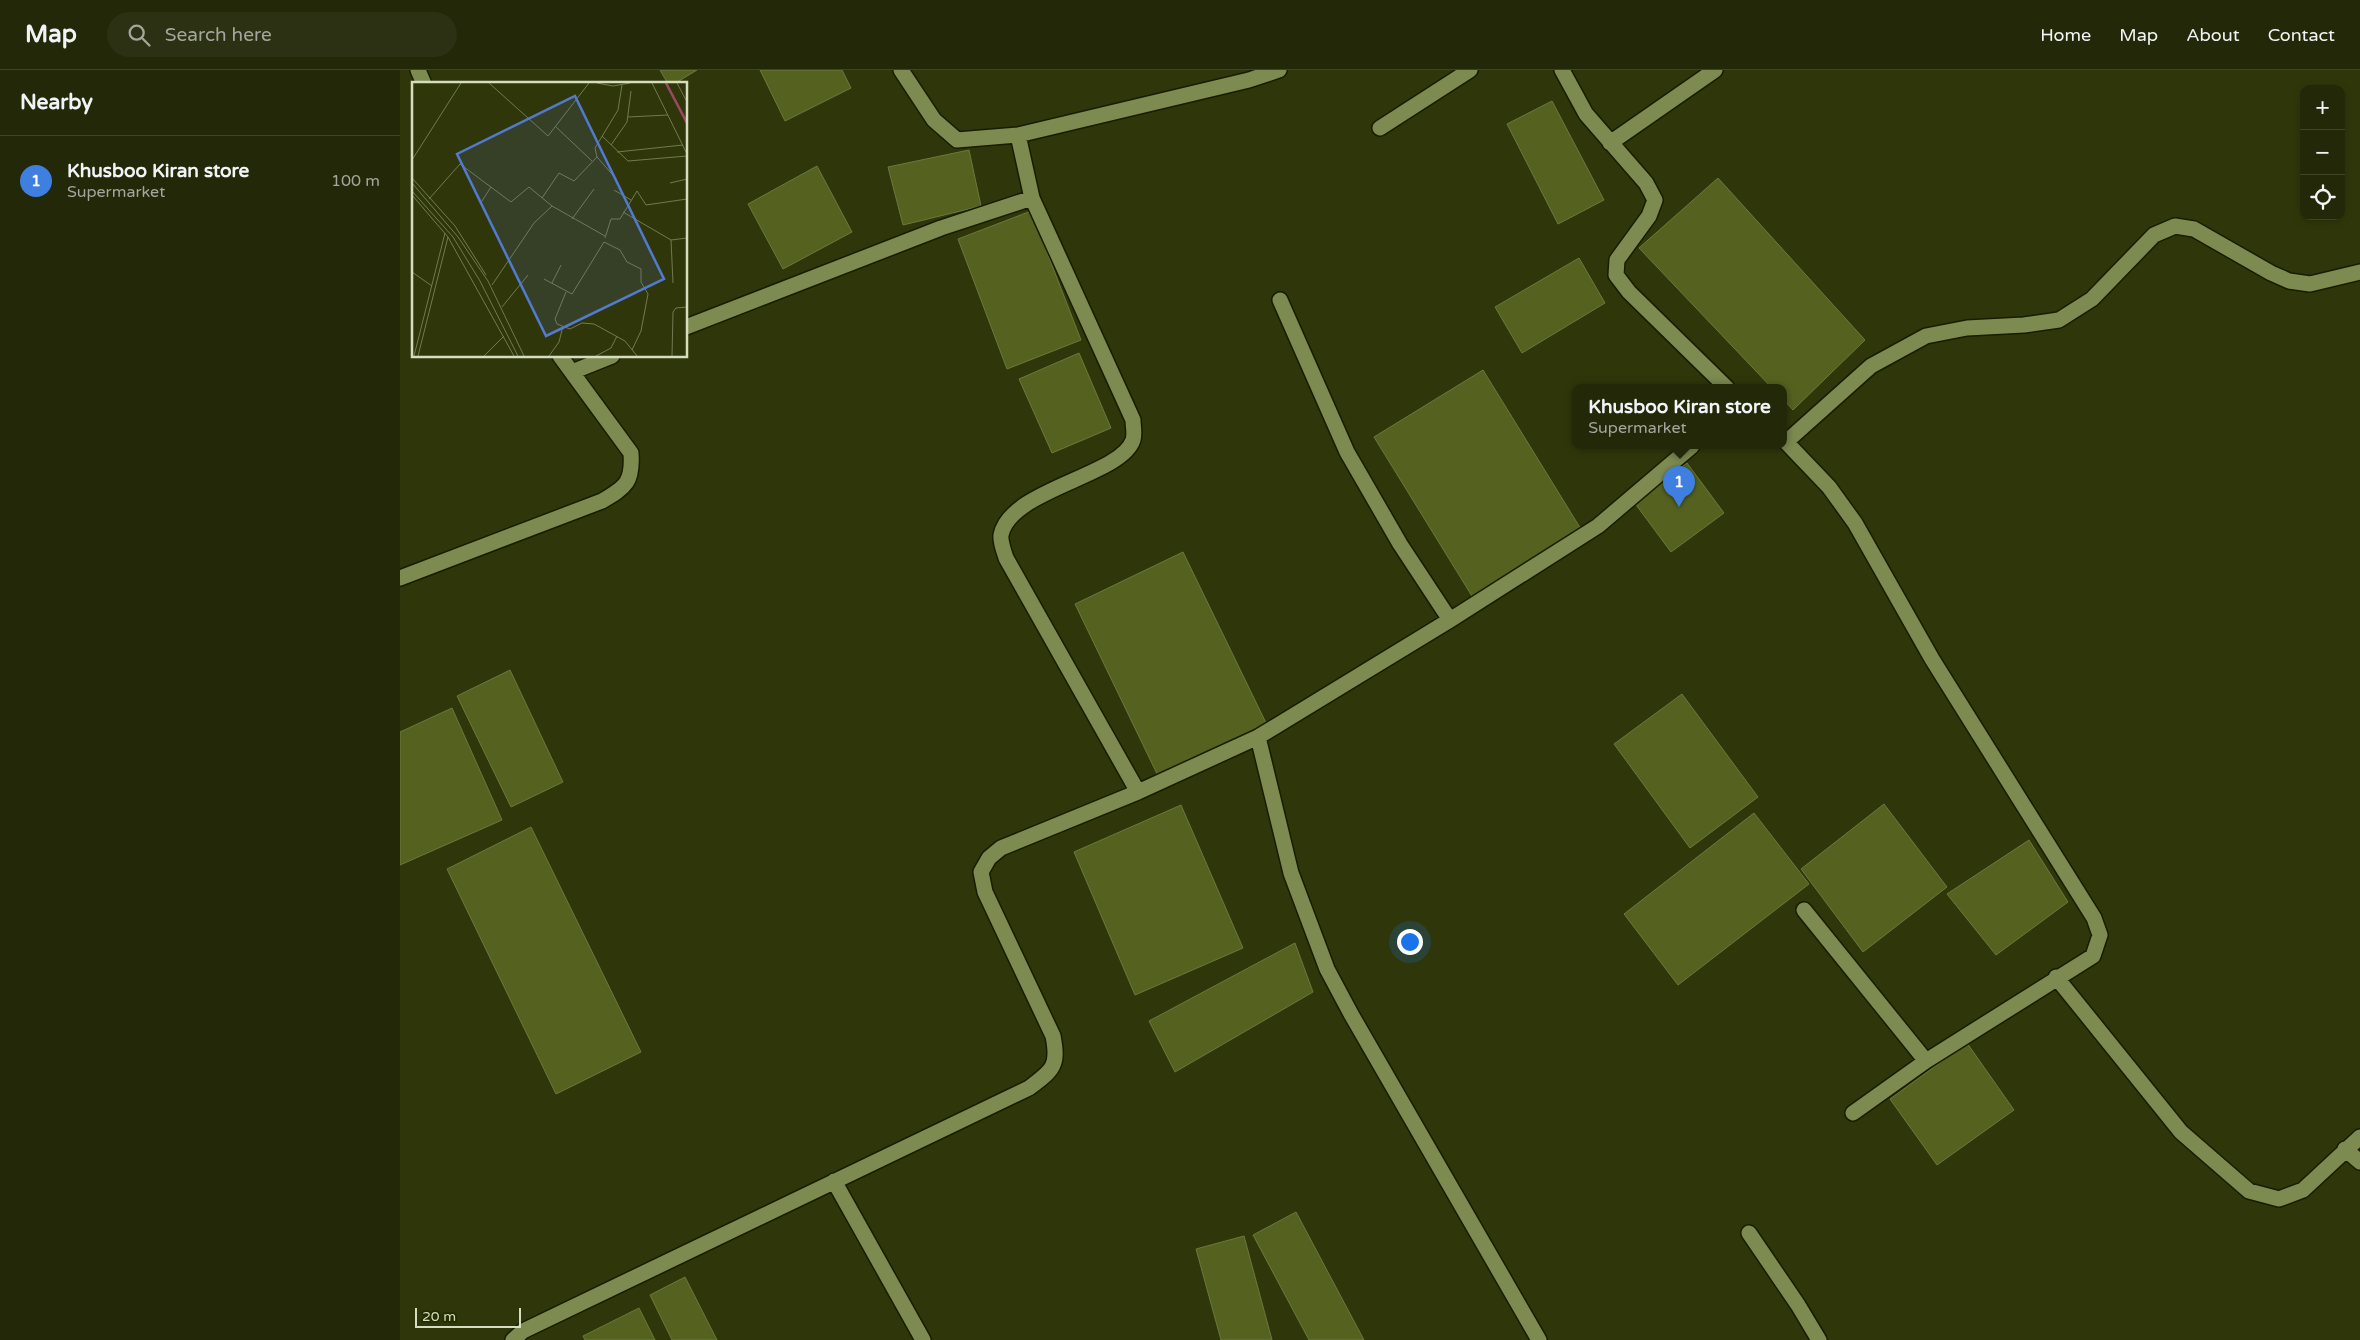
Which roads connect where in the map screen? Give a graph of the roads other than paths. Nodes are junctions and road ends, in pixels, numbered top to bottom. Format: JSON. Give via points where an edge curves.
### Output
{"nodes":[{"id":1,"x":418,"y":70,"type":"edge"},
{"id":2,"x":901,"y":70,"type":"edge"},
{"id":3,"x":1279,"y":70,"type":"edge"},
{"id":4,"x":1470,"y":70,"type":"edge"},
{"id":5,"x":1562,"y":70,"type":"edge"},
{"id":6,"x":1716,"y":70,"type":"edge"},
{"id":7,"x":423,"y":82,"type":"edge"},
{"id":8,"x":1380,"y":128,"type":"dead end"},
{"id":9,"x":1018,"y":135,"type":"junction"},
{"id":10,"x":1610,"y":143,"type":"junction"},
{"id":11,"x":1032,"y":198,"type":"junction"},
{"id":12,"x":2360,"y":272,"type":"edge"},
{"id":13,"x":1280,"y":300,"type":"dead end"},
{"id":14,"x":688,"y":327,"type":"edge"},
{"id":15,"x":562,"y":358,"type":"edge"},
{"id":16,"x":607,"y":358,"type":"edge"},
{"id":17,"x":572,"y":372,"type":"junction"},
{"id":18,"x":1724,"y":384,"type":"edge"},
{"id":19,"x":1787,"y":438,"type":"edge"},
{"id":20,"x":1787,"y":444,"type":"edge"},
{"id":21,"x":1688,"y":449,"type":"edge"},
{"id":22,"x":400,"y":578,"type":"edge"},
{"id":23,"x":1450,"y":620,"type":"junction"},
{"id":24,"x":1258,"y":737,"type":"junction"},
{"id":25,"x":1138,"y":792,"type":"junction"},
{"id":26,"x":1804,"y":910,"type":"dead end"},
{"id":27,"x":2056,"y":978,"type":"junction"},
{"id":28,"x":1926,"y":1061,"type":"junction"},
{"id":29,"x":1854,"y":1113,"type":"dead end"},
{"id":30,"x":2360,"y":1137,"type":"edge"},
{"id":31,"x":2345,"y":1149,"type":"junction"},
{"id":32,"x":2360,"y":1162,"type":"edge"},
{"id":33,"x":834,"y":1181,"type":"junction"},
{"id":34,"x":1749,"y":1233,"type":"dead end"},
{"id":35,"x":513,"y":1340,"type":"edge"},
{"id":36,"x":923,"y":1340,"type":"edge"},
{"id":37,"x":1540,"y":1340,"type":"edge"},
{"id":38,"x":1819,"y":1340,"type":"edge"}],
"edges":[{"from":1,"to":7,"type":"street"},
{"from":2,"to":9,"type":"street","via":[[934,120],[957,140]]},
{"from":3,"to":9,"type":"street"},
{"from":4,"to":8,"type":"street"},
{"from":5,"to":10,"type":"street","via":[[1586,114]]},
{"from":6,"to":10,"type":"street"},
{"from":9,"to":11,"type":"street"},
{"from":10,"to":18,"type":"street","via":[[1646,183],[1655,200],[1649,216],[1617,260],[1616,275],[1629,292]]},
{"from":11,"to":14,"type":"street","via":[[941,228]]},
{"from":11,"to":25,"type":"street","via":[[1133,420],[1133,440],[1120,456],[1022,506],[1005,522],[1000,538],[1006,558]]},
{"from":12,"to":19,"type":"street","via":[[2310,284],[2289,281],[2194,229],[2175,226],[2154,234],[2092,299],[2059,320],[1967,328],[1926,336],[1871,366]]},
{"from":13,"to":23,"type":"street","via":[[1347,452],[1400,544]]},
{"from":15,"to":17,"type":"street"},
{"from":16,"to":17,"type":"street"},
{"from":17,"to":22,"type":"street","via":[[631,453],[633,473],[621,490],[602,502]]},
{"from":20,"to":27,"type":"street","via":[[1829,487],[1855,522],[1932,659],[2094,918],[2100,935],[2093,956]]},
{"from":21,"to":23,"type":"street","via":[[1598,526]]},
{"from":23,"to":24,"type":"street"},
{"from":24,"to":25,"type":"street"},
{"from":24,"to":37,"type":"street","via":[[1291,874],[1327,968]]},
{"from":25,"to":33,"type":"street","via":[[1001,848],[989,858],[981,872],[985,892],[1053,1036],[1057,1055],[1050,1072],[1029,1088]]},
{"from":26,"to":28,"type":"street"},
{"from":27,"to":28,"type":"street"},
{"from":27,"to":31,"type":"street","via":[[2181,1132],[2249,1191],[2279,1199],[2303,1190]]},
{"from":28,"to":29,"type":"street"},
{"from":30,"to":31,"type":"street"},
{"from":31,"to":32,"type":"street"},
{"from":33,"to":35,"type":"street","via":[[523,1331]]},
{"from":33,"to":36,"type":"street"},
{"from":34,"to":38,"type":"street"}]}
